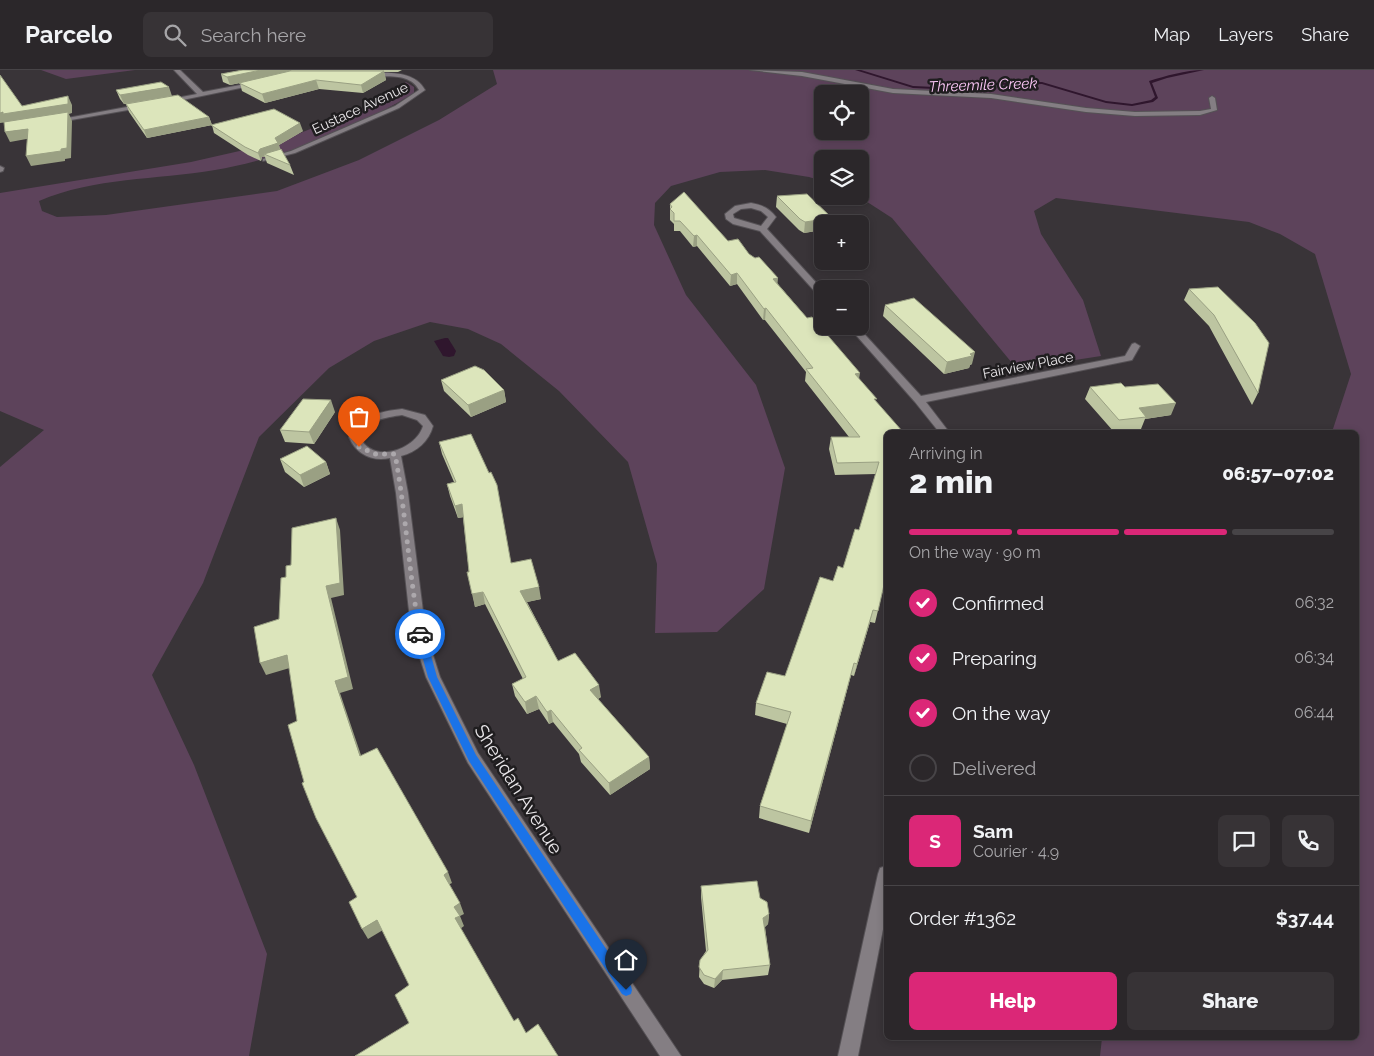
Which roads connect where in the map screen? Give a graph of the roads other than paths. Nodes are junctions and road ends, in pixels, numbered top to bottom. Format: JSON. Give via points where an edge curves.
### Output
{"nodes":[{"id":1,"x":177,"y":70,"type":"edge"},
{"id":2,"x":752,"y":70,"type":"edge"},
{"id":3,"x":356,"y":75,"type":"edge"},
{"id":4,"x":261,"y":83,"type":"edge"},
{"id":5,"x":202,"y":95,"type":"junction"},
{"id":6,"x":1212,"y":98,"type":"dead end"},
{"id":7,"x":157,"y":103,"type":"edge"},
{"id":8,"x":148,"y":104,"type":"edge"},
{"id":9,"x":43,"y":123,"type":"edge"},
{"id":10,"x":265,"y":160,"type":"edge"},
{"id":11,"x":763,"y":229,"type":"junction"},
{"id":12,"x":814,"y":285,"type":"edge"},
{"id":13,"x":860,"y":335,"type":"edge"},
{"id":14,"x":1135,"y":346,"type":"dead end"},
{"id":15,"x":919,"y":400,"type":"junction"},
{"id":16,"x":942,"y":430,"type":"edge"},
{"id":17,"x":395,"y":454,"type":"junction"},
{"id":18,"x":884,"y":884,"type":"edge"},
{"id":19,"x":671,"y":1056,"type":"edge"},
{"id":20,"x":848,"y":1056,"type":"edge"}],
"edges":[{"from":1,"to":5,"type":"street"},
{"from":2,"to":6,"type":"street","via":[[802,74],[894,91],[991,96],[1135,114],[1200,113],[1214,110]]},
{"from":3,"to":10,"type":"street","name":"Eustace Avenue","via":[[402,76],[418,82],[422,90],[397,107],[308,146]]},
{"from":4,"to":5,"type":"street"},
{"from":5,"to":7,"type":"street"},
{"from":8,"to":9,"type":"street"},
{"from":11,"to":11,"type":"street","via":[[772,216],[769,211],[750,206],[731,210],[730,219]]},
{"from":11,"to":12,"type":"street"},
{"from":13,"to":15,"type":"street"},
{"from":14,"to":15,"type":"street","name":"Fairview Place","via":[[1129,358]]},
{"from":15,"to":16,"type":"street"},
{"from":17,"to":17,"type":"street","via":[[424,440],[428,433],[425,420],[411,413],[390,413],[360,427],[355,441],[359,447],[375,454]]},
{"from":17,"to":19,"type":"street","name":"Sheridan Avenue","via":[[416,611],[433,677],[473,758]]},
{"from":18,"to":20,"type":"street"}]}
